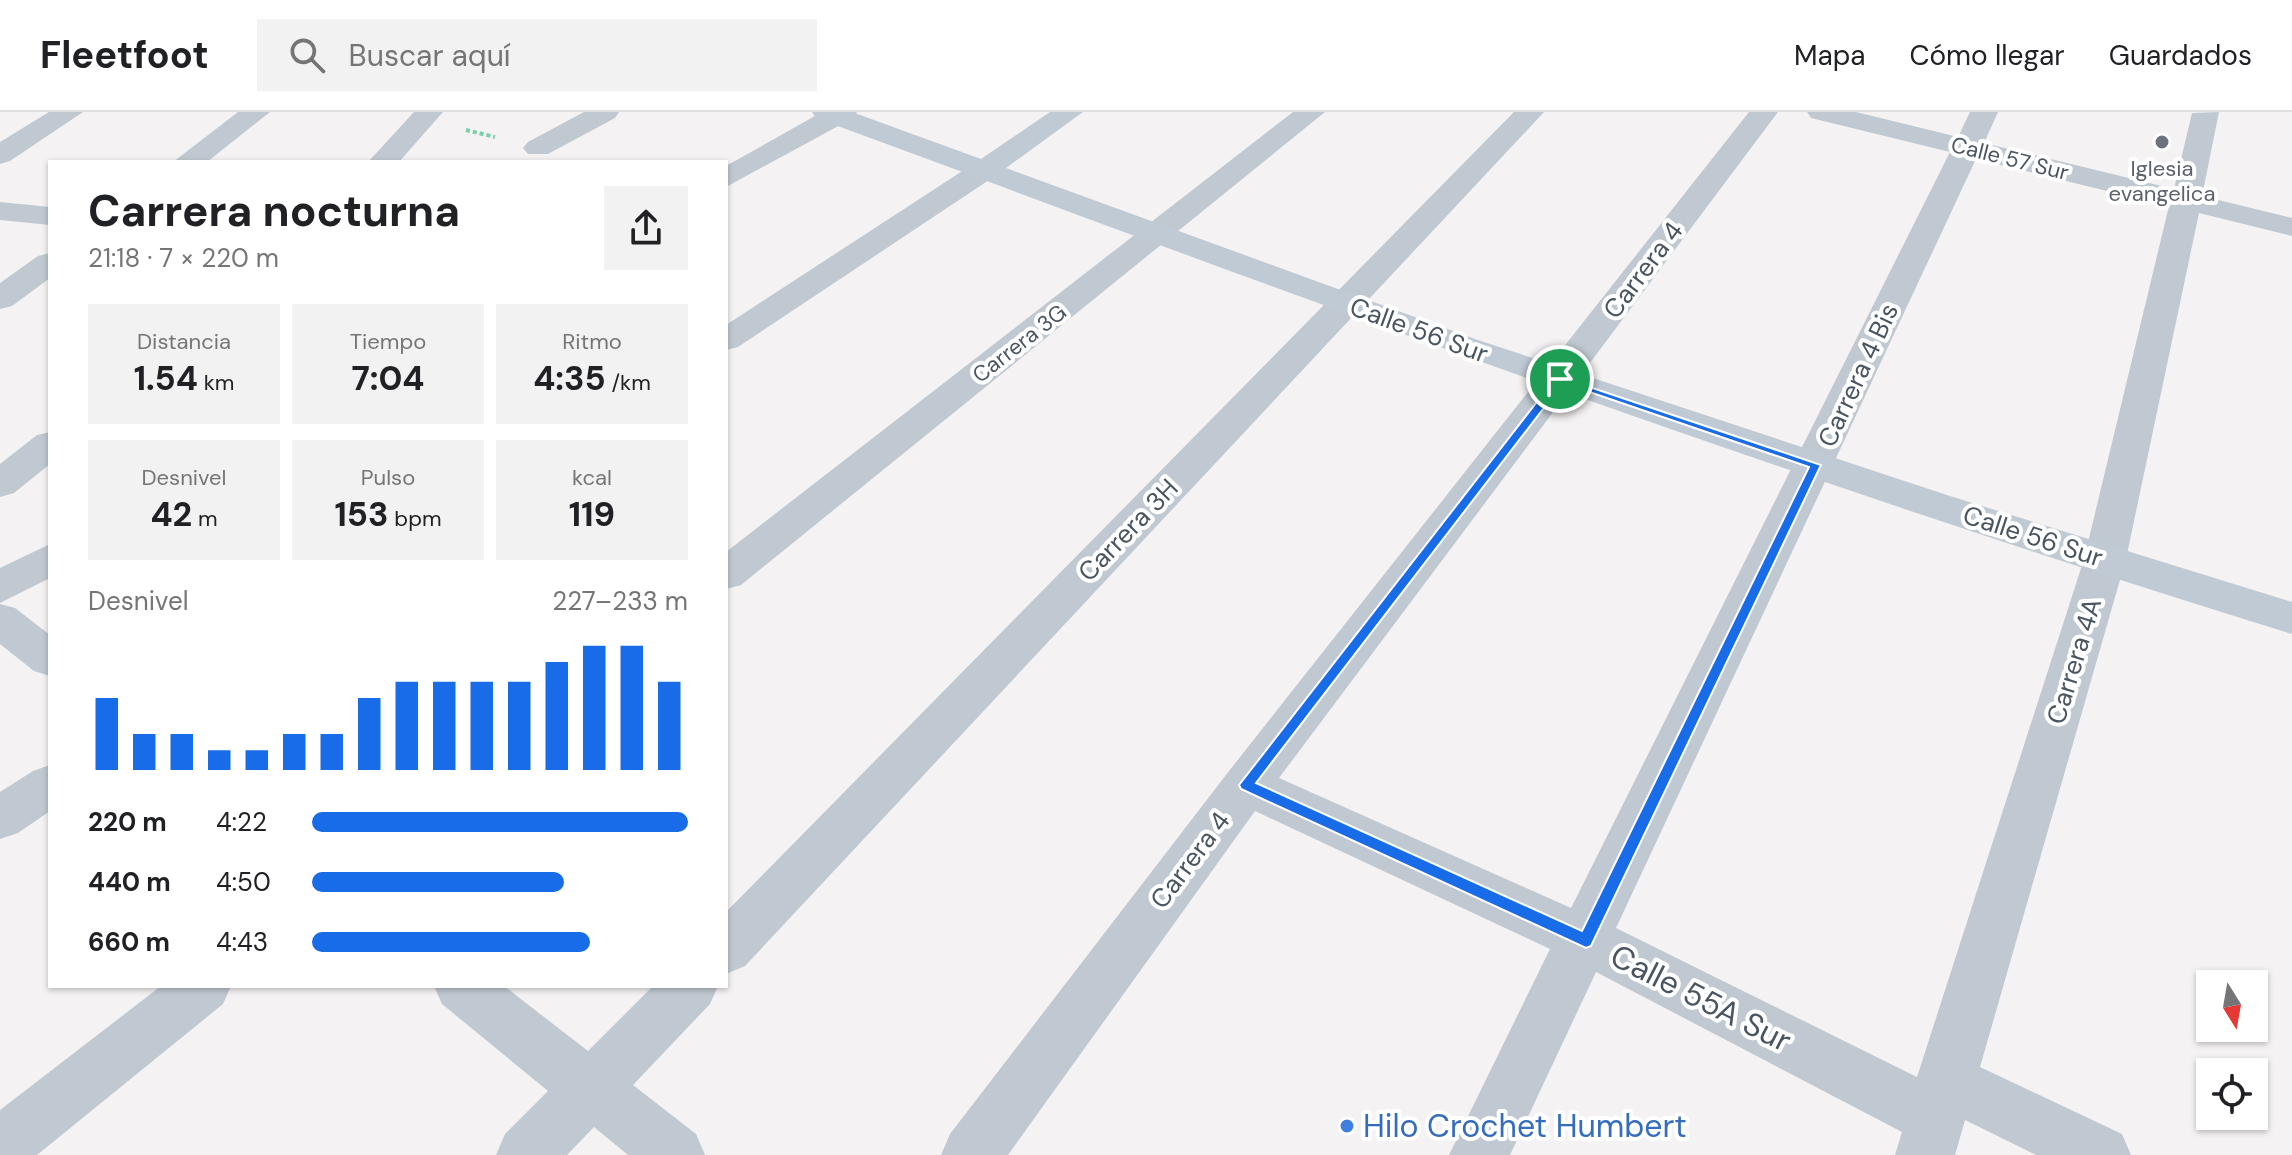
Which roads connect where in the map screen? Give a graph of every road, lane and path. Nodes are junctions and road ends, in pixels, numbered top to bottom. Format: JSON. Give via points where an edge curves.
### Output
{"nodes":[{"id":1,"x":69,"y":112,"type":"edge"},
{"id":2,"x":256,"y":112,"type":"edge"},
{"id":3,"x":605,"y":112,"type":"edge"},
{"id":4,"x":1069,"y":112,"type":"edge"},
{"id":5,"x":1311,"y":112,"type":"edge"},
{"id":6,"x":1530,"y":112,"type":"edge"},
{"id":7,"x":1764,"y":112,"type":"edge"},
{"id":8,"x":1821,"y":112,"type":"edge"},
{"id":9,"x":835,"y":113,"type":"edge"},
{"id":10,"x":2206,"y":113,"type":"edge"},
{"id":11,"x":426,"y":116,"type":"edge"},
{"id":12,"x":1975,"y":130,"type":"edge"},
{"id":13,"x":538,"y":148,"type":"junction"},
{"id":14,"x":0,"y":155,"type":"edge"},
{"id":15,"x":191,"y":160,"type":"edge"},
{"id":16,"x":385,"y":160,"type":"edge"},
{"id":17,"x":572,"y":160,"type":"edge"},
{"id":18,"x":981,"y":172,"type":"junction"},
{"id":19,"x":728,"y":177,"type":"edge"},
{"id":20,"x":2186,"y":201,"type":"junction"},
{"id":21,"x":0,"y":211,"type":"edge"},
{"id":22,"x":48,"y":216,"type":"edge"},
{"id":23,"x":2292,"y":227,"type":"edge"},
{"id":24,"x":1156,"y":234,"type":"junction"},
{"id":25,"x":48,"y":264,"type":"edge"},
{"id":26,"x":0,"y":299,"type":"edge"},
{"id":27,"x":1345,"y":304,"type":"junction"},
{"id":28,"x":728,"y":339,"type":"edge"},
{"id":29,"x":1560,"y":379,"type":"junction"},
{"id":30,"x":48,"y":446,"type":"edge"},
{"id":31,"x":1815,"y":465,"type":"junction"},
{"id":32,"x":0,"y":484,"type":"edge"},
{"id":33,"x":2105,"y":559,"type":"junction"},
{"id":34,"x":48,"y":560,"type":"edge"},
{"id":35,"x":728,"y":572,"type":"edge"},
{"id":36,"x":0,"y":587,"type":"edge"},
{"id":37,"x":2292,"y":618,"type":"edge"},
{"id":38,"x":0,"y":620,"type":"edge"},
{"id":39,"x":48,"y":657,"type":"edge"},
{"id":40,"x":1246,"y":785,"type":"junction"},
{"id":41,"x":48,"y":786,"type":"edge"},
{"id":42,"x":0,"y":818,"type":"edge"},
{"id":43,"x":1586,"y":940,"type":"junction"},
{"id":44,"x":728,"y":947,"type":"edge"},
{"id":45,"x":201,"y":988,"type":"edge"},
{"id":46,"x":464,"y":988,"type":"edge"},
{"id":47,"x":689,"y":988,"type":"edge"},
{"id":48,"x":592,"y":1089,"type":"junction"},
{"id":49,"x":1935,"y":1117,"type":"edge"},
{"id":50,"x":0,"y":1147,"type":"edge"},
{"id":51,"x":526,"y":1155,"type":"edge"},
{"id":52,"x":675,"y":1155,"type":"edge"},
{"id":53,"x":971,"y":1155,"type":"edge"},
{"id":54,"x":1479,"y":1155,"type":"edge"},
{"id":55,"x":2101,"y":1155,"type":"edge"}],
"edges":[{"from":1,"to":14,"type":"street"},
{"from":2,"to":15,"type":"street"},
{"from":3,"to":13,"type":"street"},
{"from":4,"to":18,"type":"street"},
{"from":5,"to":24,"type":"street","name":"Carrera 3G"},
{"from":6,"to":27,"type":"street","name":"Carrera 3H"},
{"from":7,"to":29,"type":"street","name":"Carrera 4"},
{"from":8,"to":12,"type":"street","name":"Calle 57 Sur"},
{"from":9,"to":18,"type":"street","name":"Calle 56 Sur"},
{"from":9,"to":19,"type":"street"},
{"from":10,"to":20,"type":"street","name":"Carrera 4A"},
{"from":11,"to":13,"type":"path"},
{"from":11,"to":16,"type":"street"},
{"from":12,"to":20,"type":"street","name":"Calle 57 Sur"},
{"from":12,"to":31,"type":"street","name":"Carrera 4 Bis"},
{"from":13,"to":17,"type":"street"},
{"from":18,"to":24,"type":"street","name":"Calle 56 Sur"},
{"from":18,"to":28,"type":"street"},
{"from":20,"to":23,"type":"street","name":"Calle 57 Sur"},
{"from":20,"to":33,"type":"street","name":"Carrera 4A"},
{"from":21,"to":22,"type":"street"},
{"from":24,"to":27,"type":"street","name":"Calle 56 Sur"},
{"from":24,"to":35,"type":"street","name":"Carrera 3G"},
{"from":25,"to":26,"type":"street"},
{"from":27,"to":29,"type":"street","name":"Calle 56 Sur"},
{"from":27,"to":44,"type":"street","name":"Carrera 3H"},
{"from":29,"to":31,"type":"street","name":"Calle 56 Sur"},
{"from":29,"to":40,"type":"street","name":"Carrera 4"},
{"from":30,"to":32,"type":"street"},
{"from":31,"to":33,"type":"street","name":"Calle 56 Sur"},
{"from":31,"to":43,"type":"street","name":"Carrera 4 Bis"},
{"from":33,"to":37,"type":"street","name":"Calle 56 Sur"},
{"from":33,"to":49,"type":"street","name":"Carrera 4A"},
{"from":34,"to":36,"type":"street"},
{"from":38,"to":39,"type":"street"},
{"from":40,"to":43,"type":"street","name":"Calle 55A Sur"},
{"from":40,"to":53,"type":"street","name":"Carrera 4"},
{"from":41,"to":42,"type":"street"},
{"from":43,"to":49,"type":"street","name":"Calle 55A Sur"},
{"from":43,"to":54,"type":"street","name":"Carrera 4 Bis"},
{"from":45,"to":50,"type":"street"},
{"from":46,"to":48,"type":"street"},
{"from":47,"to":48,"type":"street"},
{"from":48,"to":51,"type":"street"},
{"from":48,"to":52,"type":"street"},
{"from":49,"to":55,"type":"street","name":"Calle 55A Sur"}]}
